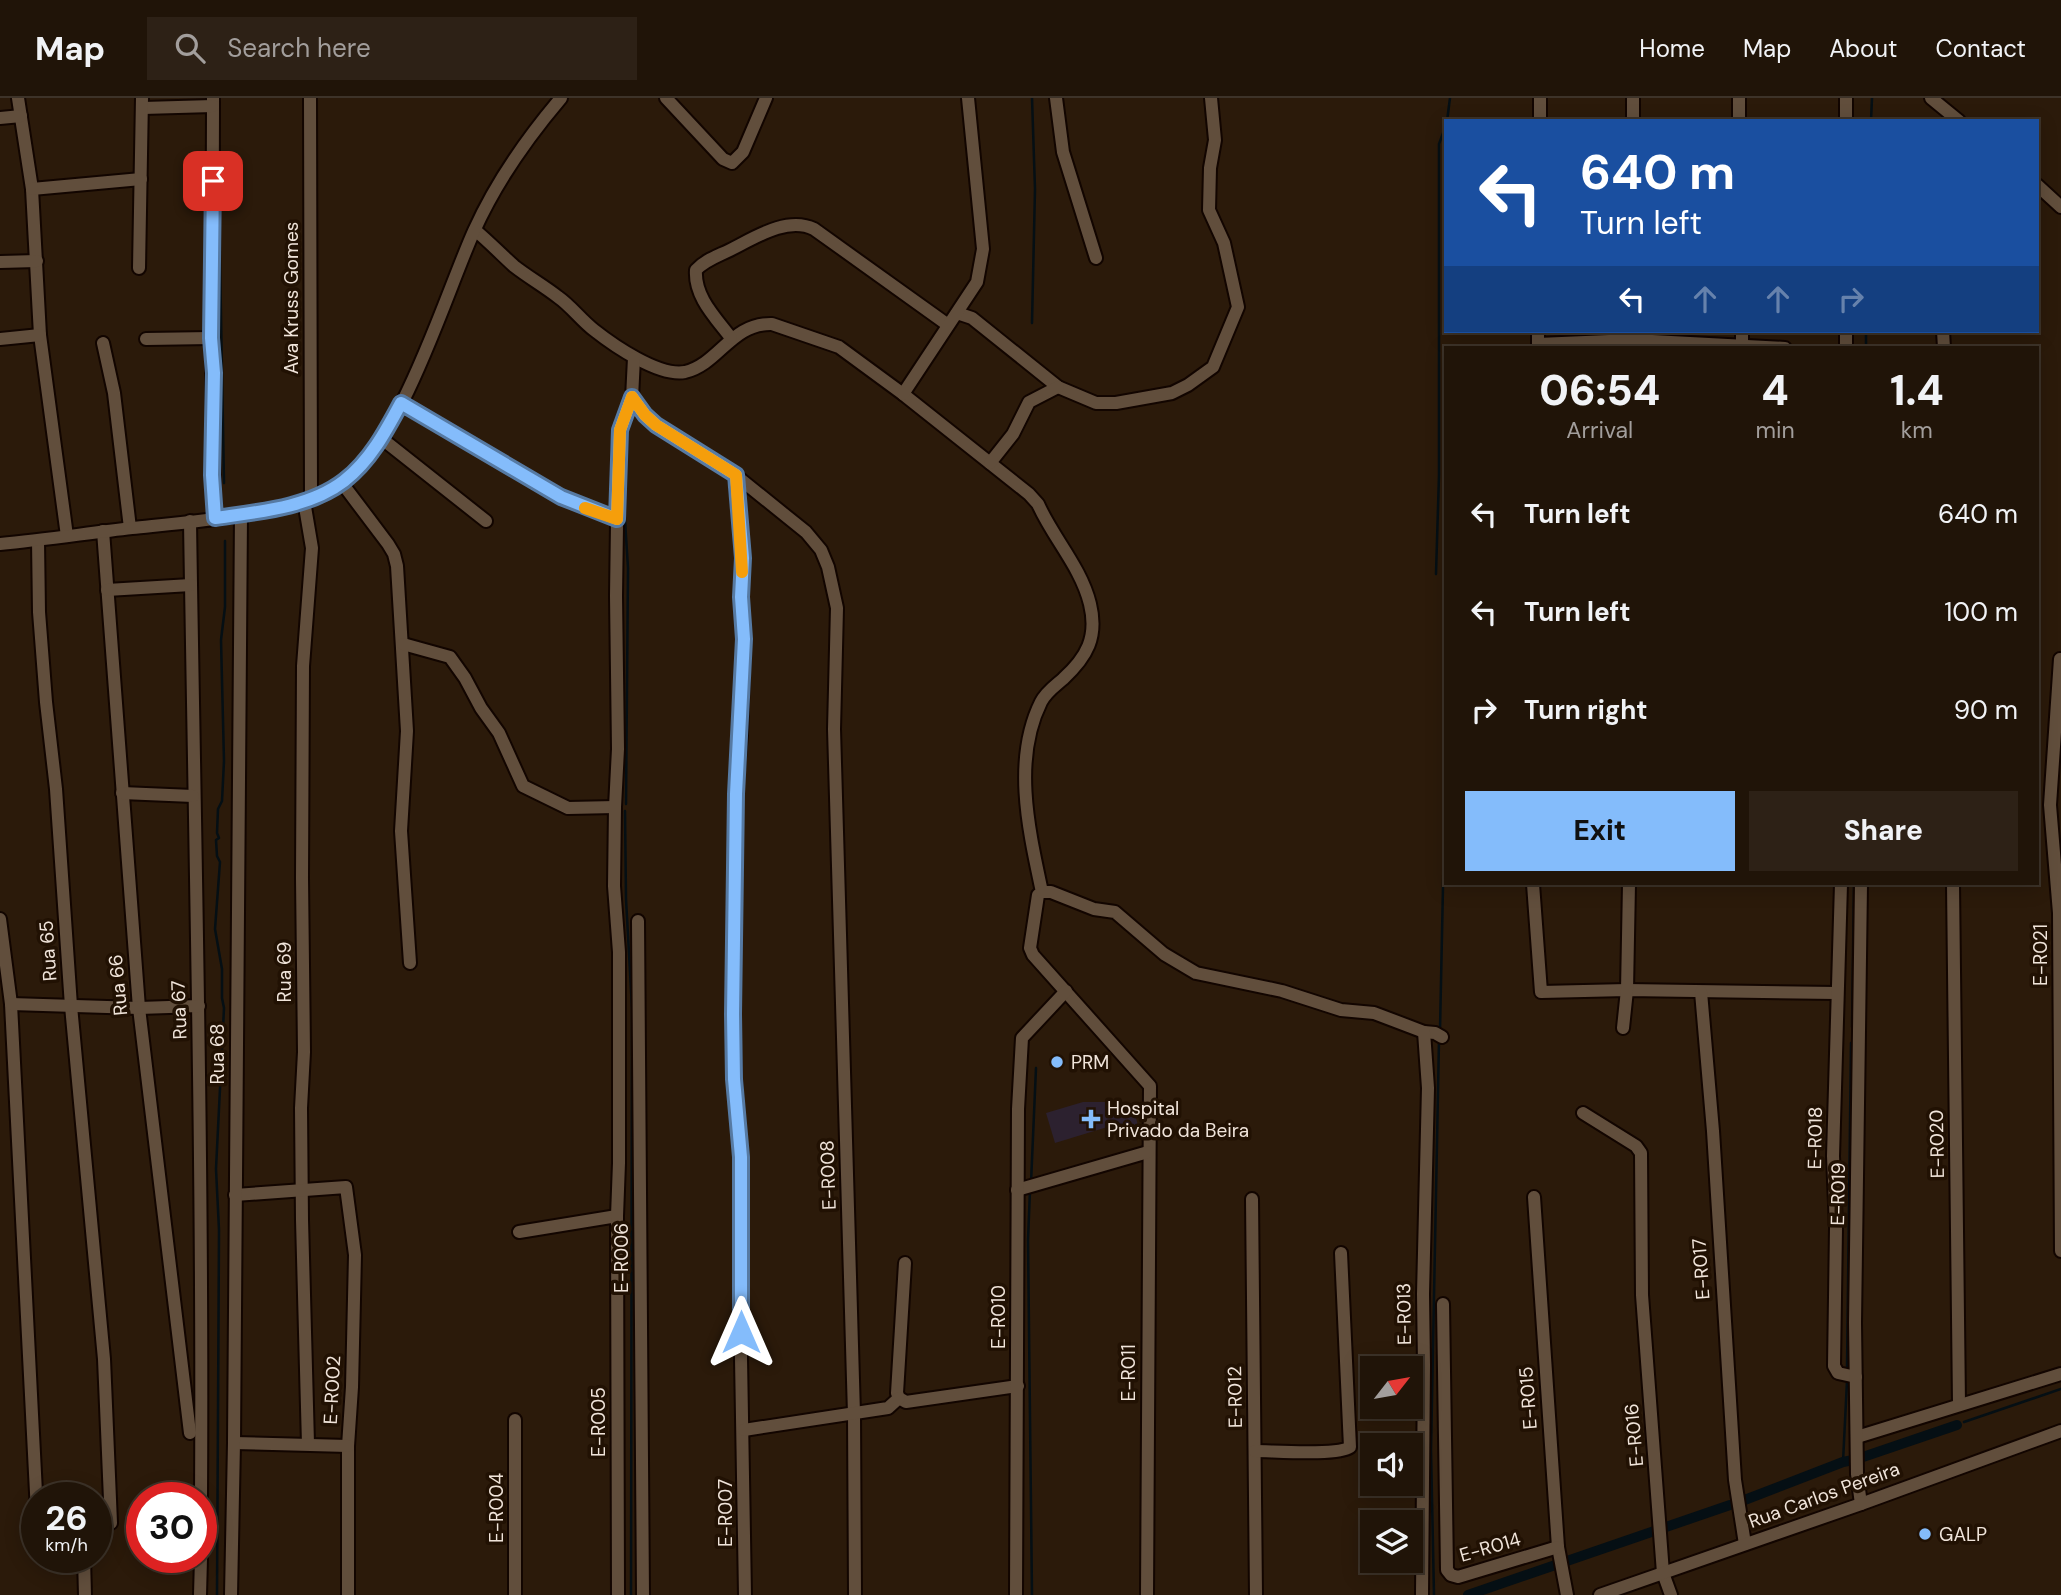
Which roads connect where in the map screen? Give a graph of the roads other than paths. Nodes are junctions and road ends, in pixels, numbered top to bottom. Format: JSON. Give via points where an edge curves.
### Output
{"nodes":[{"id":1,"x":18,"y":98,"type":"edge"},
{"id":2,"x":310,"y":98,"type":"edge"},
{"id":3,"x":561,"y":98,"type":"edge"},
{"id":4,"x":666,"y":98,"type":"edge"},
{"id":5,"x":766,"y":98,"type":"edge"},
{"id":6,"x":968,"y":98,"type":"edge"},
{"id":7,"x":1056,"y":98,"type":"edge"},
{"id":8,"x":1212,"y":98,"type":"edge"},
{"id":9,"x":1540,"y":98,"type":"edge"},
{"id":10,"x":1633,"y":98,"type":"edge"},
{"id":11,"x":1739,"y":98,"type":"edge"},
{"id":12,"x":1846,"y":98,"type":"edge"},
{"id":13,"x":1934,"y":101,"type":"edge"},
{"id":14,"x":213,"y":102,"type":"edge"},
{"id":15,"x":142,"y":103,"type":"edge"},
{"id":16,"x":20,"y":116,"type":"junction"},
{"id":17,"x":0,"y":118,"type":"edge"},
{"id":18,"x":1539,"y":119,"type":"edge"},
{"id":19,"x":1633,"y":119,"type":"edge"},
{"id":20,"x":1739,"y":119,"type":"edge"},
{"id":21,"x":1846,"y":119,"type":"edge"},
{"id":22,"x":1938,"y":119,"type":"edge"},
{"id":23,"x":1956,"y":119,"type":"edge"},
{"id":24,"x":141,"y":179,"type":"junction"},
{"id":25,"x":2039,"y":187,"type":"edge"},
{"id":26,"x":32,"y":189,"type":"junction"},
{"id":27,"x":2061,"y":207,"type":"edge"},
{"id":28,"x":475,"y":230,"type":"junction"},
{"id":29,"x":1096,"y":258,"type":"dead end"},
{"id":30,"x":37,"y":261,"type":"junction"},
{"id":31,"x":0,"y":262,"type":"edge"},
{"id":32,"x":139,"y":268,"type":"dead end"},
{"id":33,"x":963,"y":300,"type":"junction"},
{"id":34,"x":957,"y":313,"type":"junction"},
{"id":35,"x":972,"y":318,"type":"junction"},
{"id":36,"x":948,"y":325,"type":"junction"},
{"id":37,"x":40,"y":335,"type":"junction"},
{"id":38,"x":146,"y":338,"type":"dead end"},
{"id":39,"x":211,"y":338,"type":"junction"},
{"id":40,"x":731,"y":338,"type":"junction"},
{"id":41,"x":0,"y":339,"type":"edge"},
{"id":42,"x":1633,"y":340,"type":"edge"},
{"id":43,"x":1538,"y":341,"type":"edge"},
{"id":44,"x":103,"y":343,"type":"dead end"},
{"id":45,"x":1726,"y":346,"type":"edge"},
{"id":46,"x":634,"y":358,"type":"junction"},
{"id":47,"x":1058,"y":387,"type":"junction"},
{"id":48,"x":903,"y":394,"type":"junction"},
{"id":49,"x":632,"y":397,"type":"junction"},
{"id":50,"x":401,"y":403,"type":"junction"},
{"id":51,"x":381,"y":438,"type":"junction"},
{"id":52,"x":990,"y":463,"type":"junction"},
{"id":53,"x":736,"y":475,"type":"junction"},
{"id":54,"x":342,"y":483,"type":"junction"},
{"id":55,"x":307,"y":500,"type":"junction"},
{"id":56,"x":241,"y":514,"type":"junction"},
{"id":57,"x":215,"y":518,"type":"junction"},
{"id":58,"x":617,"y":519,"type":"junction"},
{"id":59,"x":190,"y":521,"type":"junction"},
{"id":60,"x":486,"y":521,"type":"dead end"},
{"id":61,"x":130,"y":528,"type":"junction"},
{"id":62,"x":103,"y":531,"type":"junction"},
{"id":63,"x":67,"y":537,"type":"junction"},
{"id":64,"x":38,"y":541,"type":"junction"},
{"id":65,"x":0,"y":544,"type":"edge"},
{"id":66,"x":191,"y":585,"type":"junction"},
{"id":67,"x":107,"y":590,"type":"junction"},
{"id":68,"x":403,"y":644,"type":"junction"},
{"id":69,"x":2060,"y":659,"type":"edge"},
{"id":70,"x":122,"y":793,"type":"junction"},
{"id":71,"x":194,"y":796,"type":"junction"},
{"id":72,"x":615,"y":807,"type":"junction"},
{"id":73,"x":1533,"y":885,"type":"edge"},
{"id":74,"x":1629,"y":885,"type":"edge"},
{"id":75,"x":1841,"y":885,"type":"edge"},
{"id":76,"x":1861,"y":885,"type":"edge"},
{"id":77,"x":1953,"y":885,"type":"edge"},
{"id":78,"x":1042,"y":891,"type":"junction"},
{"id":79,"x":0,"y":919,"type":"edge"},
{"id":80,"x":638,"y":921,"type":"dead end"},
{"id":81,"x":410,"y":963,"type":"dead end"},
{"id":82,"x":1627,"y":990,"type":"junction"},
{"id":83,"x":1066,"y":991,"type":"junction"},
{"id":84,"x":1700,"y":992,"type":"junction"},
{"id":85,"x":1836,"y":993,"type":"junction"},
{"id":86,"x":11,"y":1004,"type":"junction"},
{"id":87,"x":71,"y":1006,"type":"junction"},
{"id":88,"x":199,"y":1006,"type":"junction"},
{"id":89,"x":139,"y":1008,"type":"junction"},
{"id":90,"x":1623,"y":1028,"type":"dead end"},
{"id":91,"x":1424,"y":1032,"type":"junction"},
{"id":92,"x":1838,"y":1034,"type":"junction"},
{"id":93,"x":1859,"y":1034,"type":"junction"},
{"id":94,"x":1442,"y":1037,"type":"dead end"},
{"id":95,"x":1583,"y":1113,"type":"dead end"},
{"id":96,"x":1148,"y":1152,"type":"junction"},
{"id":97,"x":302,"y":1189,"type":"junction"},
{"id":98,"x":1017,"y":1189,"type":"junction"},
{"id":99,"x":235,"y":1195,"type":"junction"},
{"id":100,"x":1534,"y":1198,"type":"dead end"},
{"id":101,"x":1252,"y":1199,"type":"dead end"},
{"id":102,"x":617,"y":1216,"type":"junction"},
{"id":103,"x":519,"y":1232,"type":"dead end"},
{"id":104,"x":2061,"y":1251,"type":"edge"},
{"id":105,"x":1341,"y":1253,"type":"dead end"},
{"id":106,"x":905,"y":1263,"type":"dead end"},
{"id":107,"x":1443,"y":1304,"type":"dead end"},
{"id":108,"x":2061,"y":1374,"type":"edge"},
{"id":109,"x":1856,"y":1377,"type":"junction"},
{"id":110,"x":1018,"y":1386,"type":"junction"},
{"id":111,"x":899,"y":1398,"type":"junction"},
{"id":112,"x":1959,"y":1404,"type":"junction"},
{"id":113,"x":854,"y":1414,"type":"junction"},
{"id":114,"x":516,"y":1420,"type":"dead end"},
{"id":115,"x":744,"y":1430,"type":"junction"},
{"id":116,"x":2061,"y":1431,"type":"edge"},
{"id":117,"x":190,"y":1433,"type":"dead end"},
{"id":118,"x":1857,"y":1437,"type":"junction"},
{"id":119,"x":234,"y":1443,"type":"junction"},
{"id":120,"x":308,"y":1444,"type":"junction"},
{"id":121,"x":348,"y":1446,"type":"junction"},
{"id":122,"x":1255,"y":1451,"type":"junction"},
{"id":123,"x":35,"y":1482,"type":"edge"},
{"id":124,"x":109,"y":1482,"type":"edge"},
{"id":125,"x":201,"y":1482,"type":"edge"},
{"id":126,"x":1861,"y":1504,"type":"junction"},
{"id":127,"x":1745,"y":1544,"type":"junction"},
{"id":128,"x":1558,"y":1547,"type":"junction"},
{"id":129,"x":84,"y":1573,"type":"edge"},
{"id":130,"x":201,"y":1573,"type":"edge"},
{"id":131,"x":1663,"y":1573,"type":"junction"},
{"id":132,"x":85,"y":1595,"type":"edge"},
{"id":133,"x":200,"y":1595,"type":"edge"},
{"id":134,"x":231,"y":1595,"type":"edge"},
{"id":135,"x":348,"y":1595,"type":"edge"},
{"id":136,"x":515,"y":1595,"type":"edge"},
{"id":137,"x":618,"y":1595,"type":"edge"},
{"id":138,"x":643,"y":1595,"type":"edge"},
{"id":139,"x":745,"y":1595,"type":"edge"},
{"id":140,"x":855,"y":1595,"type":"edge"},
{"id":141,"x":1016,"y":1595,"type":"edge"},
{"id":142,"x":1147,"y":1595,"type":"edge"},
{"id":143,"x":1256,"y":1595,"type":"edge"},
{"id":144,"x":1422,"y":1595,"type":"edge"},
{"id":145,"x":1567,"y":1595,"type":"edge"},
{"id":146,"x":1600,"y":1595,"type":"edge"},
{"id":147,"x":1671,"y":1595,"type":"edge"}],
"edges":[{"from":1,"to":16,"type":"street"},
{"from":2,"to":55,"type":"street","name":"Ava Kruss Gomes"},
{"from":3,"to":28,"type":"street","via":[[529,136]]},
{"from":4,"to":5,"type":"street","via":[[732,163],[743,152]]},
{"from":6,"to":33,"type":"street","via":[[983,249],[978,279]]},
{"from":7,"to":29,"type":"street","via":[[1062,152]]},
{"from":8,"to":47,"type":"street","via":[[1215,140],[1209,210],[1223,243],[1238,307],[1219,358],[1188,385],[1141,399],[1096,403]]},
{"from":9,"to":18,"type":"street"},
{"from":10,"to":19,"type":"street"},
{"from":11,"to":20,"type":"street"},
{"from":12,"to":21,"type":"street"},
{"from":13,"to":22,"type":"street"},
{"from":13,"to":23,"type":"street"},
{"from":14,"to":15,"type":"street"},
{"from":14,"to":39,"type":"street"},
{"from":15,"to":24,"type":"street"},
{"from":16,"to":17,"type":"street"},
{"from":16,"to":26,"type":"street"},
{"from":24,"to":26,"type":"street"},
{"from":24,"to":32,"type":"street"},
{"from":25,"to":27,"type":"street"},
{"from":26,"to":30,"type":"street"},
{"from":28,"to":46,"type":"street","via":[[593,330]]},
{"from":28,"to":50,"type":"street"},
{"from":30,"to":31,"type":"street"},
{"from":30,"to":37,"type":"street"},
{"from":33,"to":34,"type":"street"},
{"from":33,"to":35,"type":"street"},
{"from":34,"to":35,"type":"street"},
{"from":34,"to":36,"type":"street"},
{"from":35,"to":47,"type":"street"},
{"from":36,"to":40,"type":"street","via":[[814,229],[800,225],[771,230],[696,270],[701,295]]},
{"from":36,"to":48,"type":"street"},
{"from":37,"to":41,"type":"street"},
{"from":37,"to":63,"type":"street"},
{"from":38,"to":39,"type":"street"},
{"from":39,"to":57,"type":"street"},
{"from":40,"to":46,"type":"street","via":[[713,357],[688,371],[668,371]]},
{"from":40,"to":48,"type":"street","via":[[763,324],[786,328],[839,347]]},
{"from":42,"to":43,"type":"street"},
{"from":42,"to":45,"type":"street"},
{"from":44,"to":61,"type":"street","via":[[114,393]]},
{"from":46,"to":49,"type":"street"},
{"from":47,"to":52,"type":"street","via":[[1029,402],[1013,434]]},
{"from":48,"to":52,"type":"street"},
{"from":49,"to":53,"type":"street","name":"E-R008","via":[[656,425]]},
{"from":49,"to":58,"type":"street","via":[[620,430]]},
{"from":50,"to":51,"type":"street"},
{"from":50,"to":58,"type":"street","via":[[561,497]]},
{"from":51,"to":54,"type":"street"},
{"from":51,"to":60,"type":"street"},
{"from":52,"to":78,"type":"street","via":[[1038,504],[1090,604],[1091,640],[1085,658],[1041,702],[1024,762]]},
{"from":53,"to":113,"type":"street","name":"E-R008","via":[[806,532],[821,550],[837,608],[835,753]]},
{"from":53,"to":115,"type":"street","name":"E-R007","via":[[744,639],[733,1014],[741,1157]]},
{"from":54,"to":55,"type":"street"},
{"from":54,"to":68,"type":"street","via":[[394,554]]},
{"from":55,"to":56,"type":"street"},
{"from":55,"to":97,"type":"street","name":"Rua 69","via":[[312,548],[303,666]]},
{"from":56,"to":57,"type":"street"},
{"from":56,"to":99,"type":"street","name":"Rua 68"},
{"from":57,"to":59,"type":"street"},
{"from":58,"to":72,"type":"street"},
{"from":59,"to":61,"type":"street"},
{"from":59,"to":66,"type":"street","name":"Rua 67"},
{"from":61,"to":62,"type":"street"},
{"from":62,"to":63,"type":"street"},
{"from":62,"to":67,"type":"street","name":"Rua 66"},
{"from":63,"to":64,"type":"street"},
{"from":64,"to":65,"type":"street"},
{"from":64,"to":87,"type":"street","name":"Rua 65","via":[[39,612]]},
{"from":66,"to":67,"type":"street"},
{"from":66,"to":71,"type":"street","name":"Rua 67"},
{"from":67,"to":70,"type":"street","name":"Rua 66"},
{"from":68,"to":72,"type":"street","via":[[450,657],[499,733],[523,786],[568,808]]},
{"from":68,"to":81,"type":"street","via":[[407,731],[401,831]]},
{"from":69,"to":104,"type":"street","name":"E-R021","via":[[2050,805],[2059,913]]},
{"from":70,"to":71,"type":"street"},
{"from":70,"to":89,"type":"street","name":"Rua 66"},
{"from":71,"to":88,"type":"street","name":"Rua 67"},
{"from":72,"to":102,"type":"street"},
{"from":73,"to":82,"type":"street","via":[[1541,992]]},
{"from":74,"to":82,"type":"street"},
{"from":75,"to":85,"type":"street","name":"E-R018"},
{"from":76,"to":93,"type":"street","name":"E-R019"},
{"from":77,"to":112,"type":"street","name":"E-R020"},
{"from":78,"to":83,"type":"street","name":"E-R011","via":[[1030,948]]},
{"from":78,"to":91,"type":"street","via":[[1115,912],[1164,954],[1196,973],[1282,990],[1341,1010],[1374,1013]]},
{"from":79,"to":86,"type":"street"},
{"from":80,"to":138,"type":"street","name":"E-R006"},
{"from":82,"to":84,"type":"street"},
{"from":82,"to":90,"type":"street"},
{"from":83,"to":96,"type":"street","name":"E-R011","via":[[1150,1086]]},
{"from":83,"to":98,"type":"street","name":"E-R010","via":[[1022,1038]]},
{"from":84,"to":85,"type":"street"},
{"from":84,"to":127,"type":"street","name":"E-R017","via":[[1735,1480]]},
{"from":85,"to":92,"type":"street","name":"E-R018"},
{"from":86,"to":87,"type":"street"},
{"from":86,"to":123,"type":"street"},
{"from":87,"to":89,"type":"street"},
{"from":87,"to":124,"type":"street","name":"Rua 65","via":[[104,1359]]},
{"from":88,"to":89,"type":"street"},
{"from":88,"to":125,"type":"street","name":"Rua 67"},
{"from":89,"to":117,"type":"street","name":"Rua 66"},
{"from":91,"to":94,"type":"street"},
{"from":91,"to":144,"type":"street","name":"E-R013","via":[[1428,1088]]},
{"from":92,"to":93,"type":"street"},
{"from":92,"to":109,"type":"street","name":"E-R018","via":[[1833,1156],[1834,1366],[1838,1373]]},
{"from":93,"to":109,"type":"street","name":"E-R019"},
{"from":95,"to":131,"type":"street","name":"E-R016","via":[[1641,1153],[1642,1295]]},
{"from":96,"to":98,"type":"street"},
{"from":96,"to":142,"type":"street","name":"E-R011"},
{"from":97,"to":99,"type":"street"},
{"from":97,"to":120,"type":"street","name":"Rua 69"},
{"from":97,"to":121,"type":"street","name":"E-R002","via":[[346,1187],[355,1255]]},
{"from":98,"to":110,"type":"street","name":"E-R010"},
{"from":99,"to":119,"type":"street","name":"Rua 68"},
{"from":100,"to":128,"type":"street","name":"E-R015"},
{"from":101,"to":122,"type":"street","name":"E-R012"},
{"from":102,"to":103,"type":"street"},
{"from":102,"to":137,"type":"street","name":"E-R005"},
{"from":105,"to":122,"type":"street","via":[[1350,1447]]},
{"from":106,"to":111,"type":"street"},
{"from":107,"to":128,"type":"street","name":"E-R014","via":[[1447,1570],[1458,1577]]},
{"from":108,"to":112,"type":"street"},
{"from":109,"to":118,"type":"street","name":"E-R019"},
{"from":110,"to":111,"type":"street","via":[[906,1402]]},
{"from":110,"to":141,"type":"street","name":"E-R010"},
{"from":111,"to":113,"type":"street","via":[[888,1408]]},
{"from":112,"to":118,"type":"street"},
{"from":113,"to":115,"type":"street"},
{"from":113,"to":140,"type":"street","name":"E-R008"},
{"from":114,"to":136,"type":"street","name":"E-R004"},
{"from":115,"to":139,"type":"street","name":"E-R007"},
{"from":116,"to":126,"type":"street","name":"Rua Carlos Pereira"},
{"from":118,"to":126,"type":"street","name":"E-R019"},
{"from":119,"to":120,"type":"street"},
{"from":119,"to":134,"type":"street","name":"Rua 68"},
{"from":120,"to":121,"type":"street"},
{"from":121,"to":135,"type":"street","name":"E-R002"},
{"from":122,"to":143,"type":"street","name":"E-R012"},
{"from":126,"to":127,"type":"street","name":"Rua Carlos Pereira"},
{"from":127,"to":131,"type":"street","name":"Rua Carlos Pereira"},
{"from":128,"to":145,"type":"street","name":"E-R015"},
{"from":129,"to":132,"type":"street"},
{"from":130,"to":133,"type":"street"},
{"from":131,"to":146,"type":"street","name":"Rua Carlos Pereira"},
{"from":131,"to":147,"type":"street","name":"E-R016"}]}
